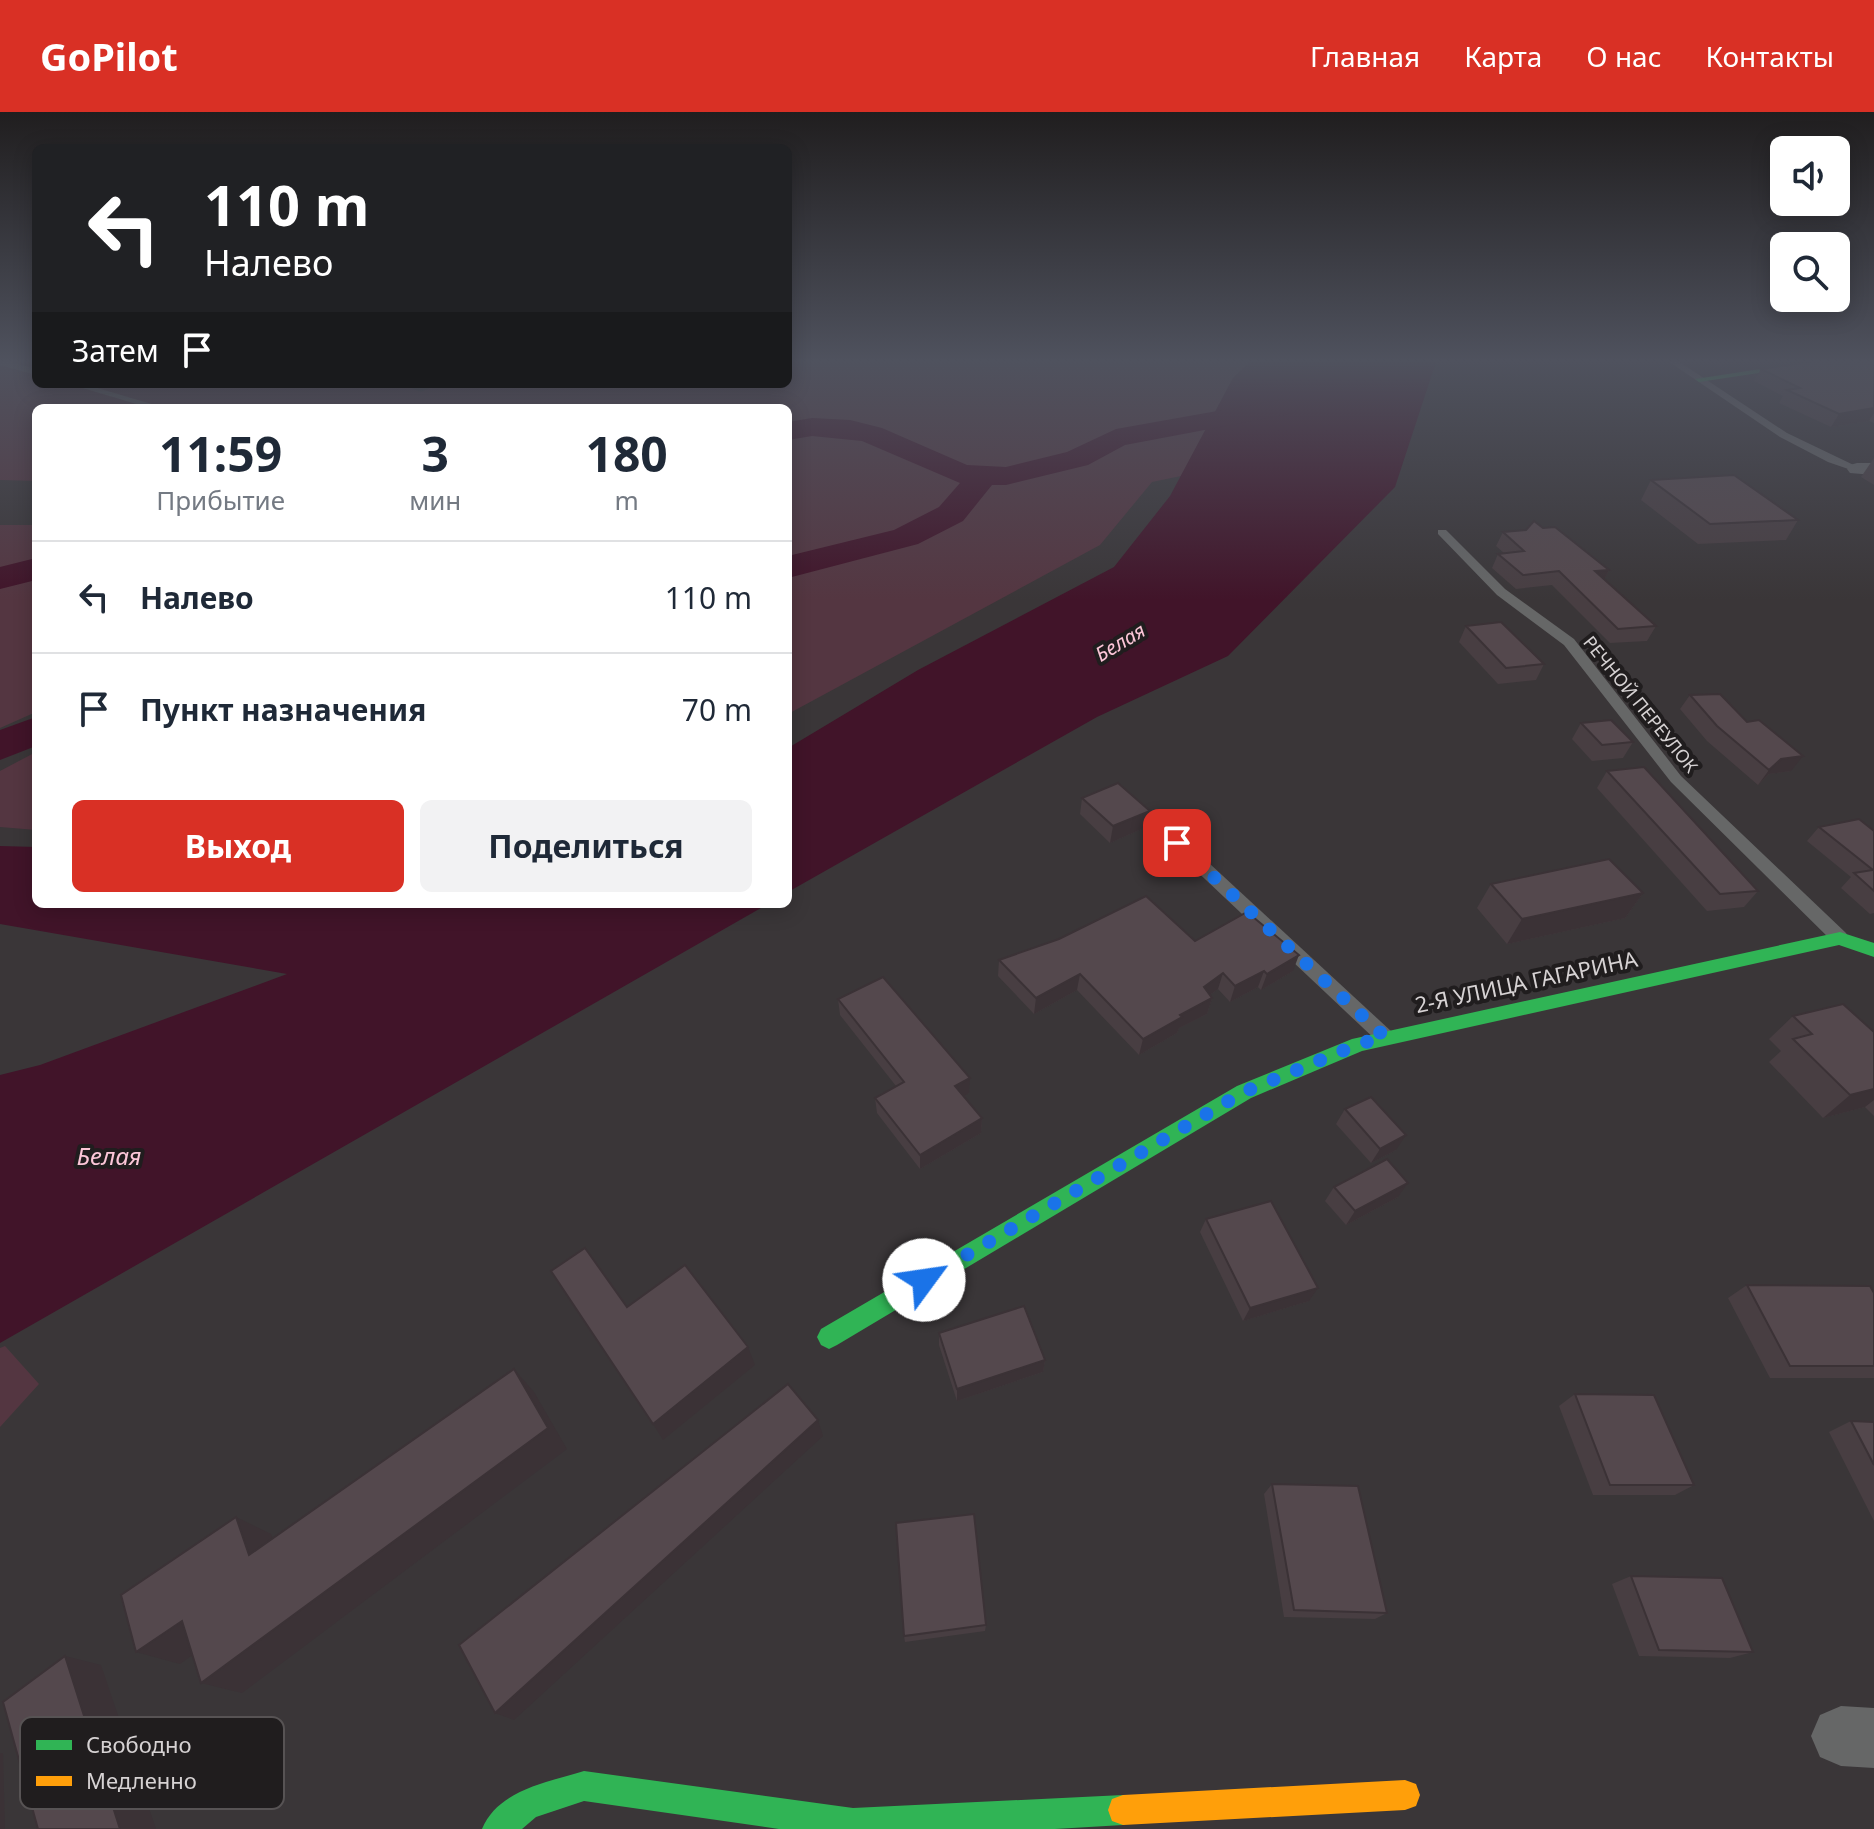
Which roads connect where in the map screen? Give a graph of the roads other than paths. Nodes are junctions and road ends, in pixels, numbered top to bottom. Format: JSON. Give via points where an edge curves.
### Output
{"nodes":[{"id":1,"x":1795,"y":439,"type":"edge"},
{"id":2,"x":1866,"y":469,"type":"edge"},
{"id":3,"x":1442,"y":532,"type":"dead end"},
{"id":4,"x":1177,"y":843,"type":"dead end"},
{"id":5,"x":1840,"y":938,"type":"junction"},
{"id":6,"x":1874,"y":950,"type":"edge"},
{"id":7,"x":1385,"y":1037,"type":"junction"},
{"id":8,"x":829,"y":1337,"type":"dead end"},
{"id":9,"x":1405,"y":1795,"type":"dead end"},
{"id":10,"x":853,"y":1827,"type":"edge"},
{"id":11,"x":498,"y":1829,"type":"edge"}],
"edges":[{"from":1,"to":2,"type":"lane","via":[[1841,464]]},
{"from":3,"to":5,"type":"lane","name":"РЕЧНОЙ ПЕРЕУЛОК","via":[[1501,592],[1569,642],[1676,779]]},
{"from":4,"to":7,"type":"lane"},
{"from":5,"to":6,"type":"street"},
{"from":5,"to":7,"type":"street","name":"2-Я УЛИЦА ГАГАРИНА"},
{"from":7,"to":8,"type":"street","name":"2-Я УЛИЦА ГАГАРИНА","via":[[1244,1092]]},
{"from":9,"to":10,"type":"street"},
{"from":10,"to":11,"type":"street","via":[[584,1786],[527,1804]]}]}
